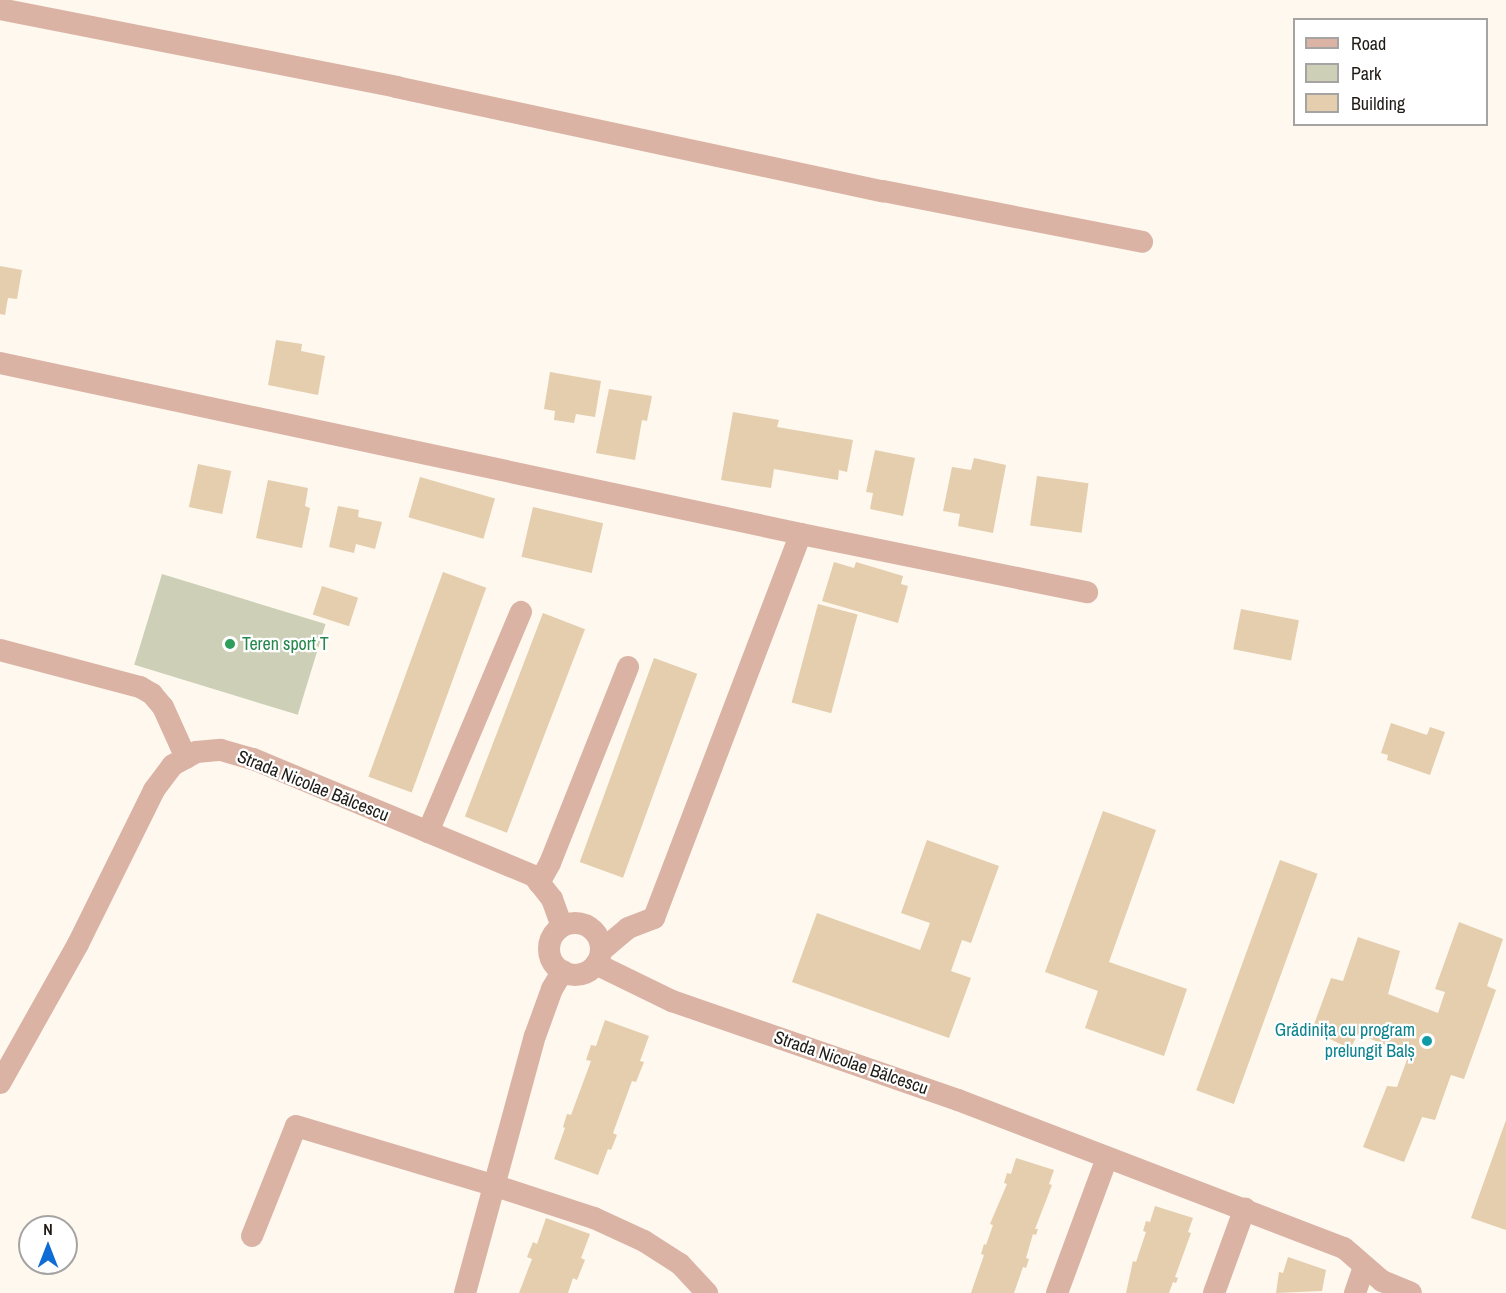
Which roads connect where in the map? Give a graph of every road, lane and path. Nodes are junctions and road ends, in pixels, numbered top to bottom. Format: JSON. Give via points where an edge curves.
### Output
{"nodes":[{"id":1,"x":0,"y":9,"type":"edge"},
{"id":2,"x":1142,"y":242,"type":"dead end"},
{"id":3,"x":0,"y":363,"type":"edge"},
{"id":4,"x":801,"y":534,"type":"junction"},
{"id":5,"x":1087,"y":592,"type":"dead end"},
{"id":6,"x":521,"y":612,"type":"dead end"},
{"id":7,"x":0,"y":650,"type":"edge"},
{"id":8,"x":628,"y":668,"type":"dead end"},
{"id":9,"x":186,"y":758,"type":"junction"},
{"id":10,"x":428,"y":832,"type":"junction"},
{"id":11,"x":539,"y":884,"type":"junction"},
{"id":12,"x":562,"y":926,"type":"junction"},
{"id":13,"x":599,"y":957,"type":"junction"},
{"id":14,"x":562,"y":971,"type":"junction"},
{"id":15,"x":0,"y":1083,"type":"edge"},
{"id":16,"x":1107,"y":1158,"type":"junction"},
{"id":17,"x":494,"y":1185,"type":"junction"},
{"id":18,"x":1245,"y":1208,"type":"junction"},
{"id":19,"x":252,"y":1236,"type":"dead end"},
{"id":20,"x":1364,"y":1267,"type":"junction"},
{"id":21,"x":465,"y":1293,"type":"edge"},
{"id":22,"x":707,"y":1293,"type":"edge"},
{"id":23,"x":1057,"y":1293,"type":"edge"},
{"id":24,"x":1214,"y":1293,"type":"edge"},
{"id":25,"x":1355,"y":1293,"type":"edge"},
{"id":26,"x":1411,"y":1293,"type":"edge"}],
"edges":[{"from":1,"to":2,"type":"street"},
{"from":3,"to":4,"type":"street"},
{"from":4,"to":5,"type":"street"},
{"from":4,"to":13,"type":"street","via":[[654,918],[628,928]]},
{"from":6,"to":10,"type":"street"},
{"from":7,"to":9,"type":"street","via":[[140,687],[163,707]]},
{"from":8,"to":11,"type":"street"},
{"from":9,"to":10,"type":"street","name":"Strada Nicolae Bălcescu","via":[[196,752],[221,750],[253,759]]},
{"from":9,"to":15,"type":"street","name":"Strada Nicolae Bălcescu","via":[[173,765],[154,790],[78,944]]},
{"from":10,"to":11,"type":"street","name":"Strada Nicolae Bălcescu","via":[[534,876]]},
{"from":11,"to":12,"type":"street","name":"Strada Nicolae Bălcescu","via":[[552,899]]},
{"from":12,"to":13,"type":"street","via":[[573,922],[591,928],[600,940]]},
{"from":12,"to":14,"type":"street","via":[[549,945],[552,960]]},
{"from":13,"to":14,"type":"street","via":[[580,974]]},
{"from":13,"to":16,"type":"street","name":"Strada Nicolae Bălcescu","via":[[672,1001],[958,1100]]},
{"from":14,"to":17,"type":"street","via":[[535,1036]]},
{"from":16,"to":18,"type":"street","name":"Strada Nicolae Bălcescu"},
{"from":16,"to":23,"type":"street"},
{"from":17,"to":19,"type":"street","via":[[296,1126]]},
{"from":17,"to":21,"type":"street"},
{"from":17,"to":22,"type":"street","via":[[594,1218],[644,1240],[680,1264]]},
{"from":18,"to":20,"type":"street","name":"Strada Nicolae Bălcescu","via":[[1344,1248]]},
{"from":18,"to":24,"type":"street"},
{"from":20,"to":25,"type":"street"},
{"from":20,"to":26,"type":"street","name":"Strada Nicolae Bălcescu","via":[[1382,1281]]}]}
